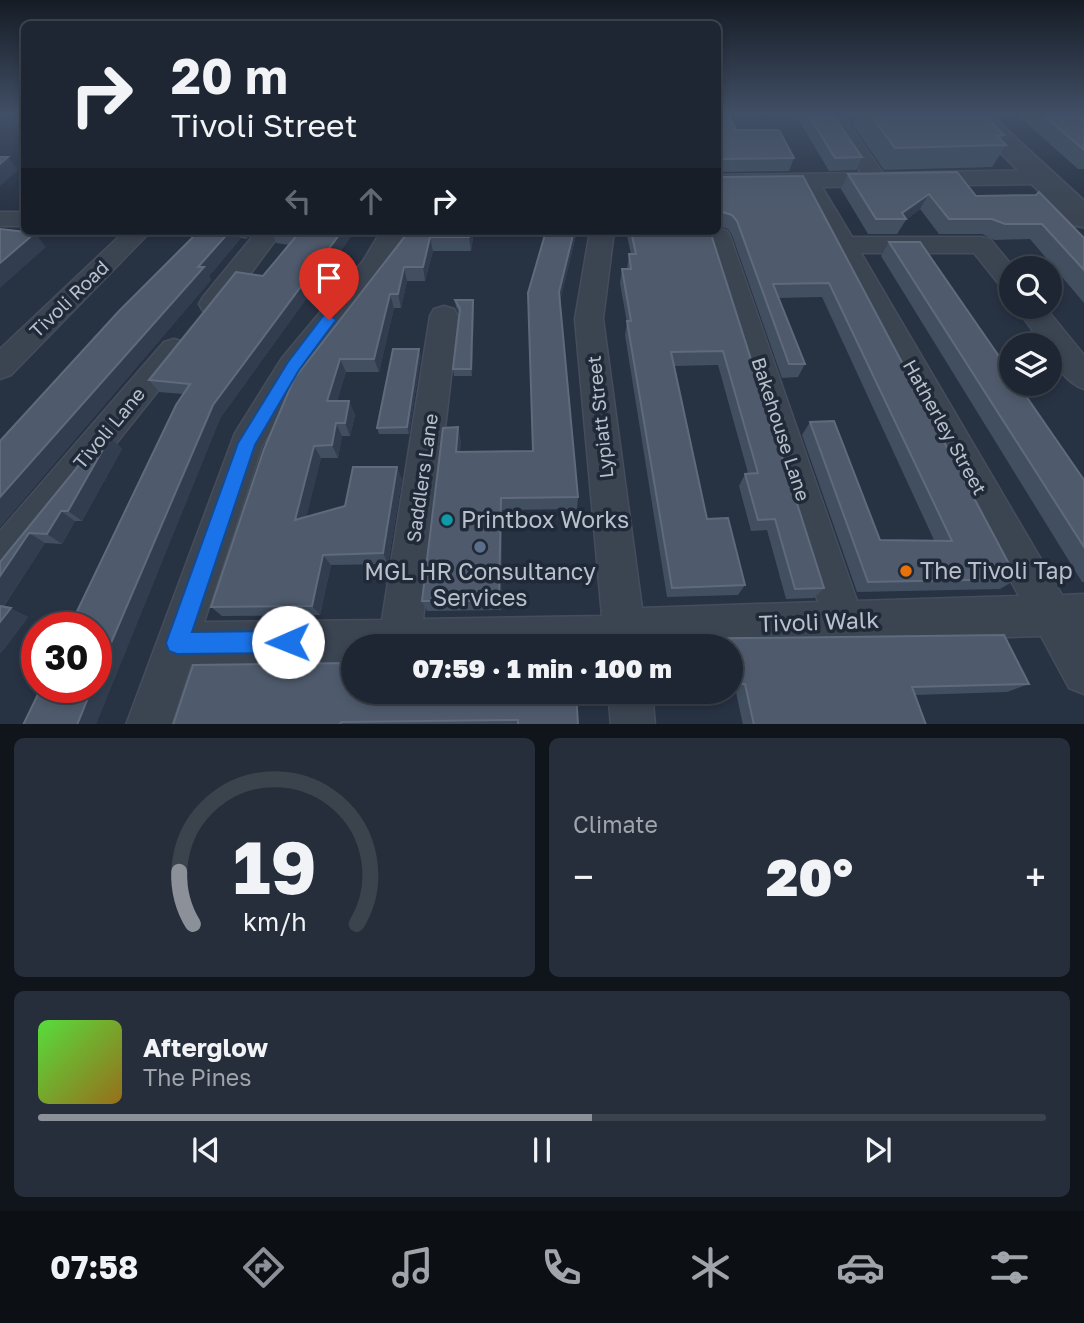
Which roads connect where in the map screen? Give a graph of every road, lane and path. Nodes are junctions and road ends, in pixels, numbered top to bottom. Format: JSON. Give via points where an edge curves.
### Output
{"nodes":[{"id":1,"x":855,"y":148,"type":"edge"},
{"id":2,"x":1010,"y":148,"type":"edge"},
{"id":3,"x":1041,"y":177,"type":"junction"},
{"id":4,"x":876,"y":179,"type":"junction"},
{"id":5,"x":807,"y":180,"type":"junction"},
{"id":6,"x":721,"y":182,"type":"edge"},
{"id":7,"x":1084,"y":218,"type":"edge"},
{"id":8,"x":0,"y":219,"type":"edge"},
{"id":9,"x":21,"y":219,"type":"edge"},
{"id":10,"x":135,"y":235,"type":"edge"},
{"id":11,"x":267,"y":235,"type":"edge"},
{"id":12,"x":391,"y":235,"type":"edge"},
{"id":13,"x":601,"y":235,"type":"edge"},
{"id":14,"x":718,"y":236,"type":"dead end"},
{"id":15,"x":844,"y":245,"type":"junction"},
{"id":16,"x":999,"y":267,"type":"edge"},
{"id":17,"x":444,"y":316,"type":"dead end"},
{"id":18,"x":1040,"y":319,"type":"edge"},
{"id":19,"x":0,"y":367,"type":"edge"},
{"id":20,"x":1084,"y":377,"type":"edge"},
{"id":21,"x":0,"y":560,"type":"edge"},
{"id":22,"x":1067,"y":614,"type":"edge"},
{"id":23,"x":844,"y":622,"type":"junction"},
{"id":24,"x":401,"y":634,"type":"edge"},
{"id":25,"x":625,"y":634,"type":"edge"},
{"id":26,"x":669,"y":634,"type":"edge"},
{"id":27,"x":341,"y":641,"type":"edge"},
{"id":28,"x":177,"y":643,"type":"junction"},
{"id":29,"x":1084,"y":673,"type":"edge"},
{"id":30,"x":631,"y":704,"type":"edge"},
{"id":31,"x":148,"y":724,"type":"edge"},
{"id":32,"x":633,"y":724,"type":"edge"}],
"edges":[{"from":1,"to":4,"type":"street"},
{"from":2,"to":3,"type":"street"},
{"from":3,"to":4,"type":"street"},
{"from":3,"to":7,"type":"street"},
{"from":4,"to":5,"type":"street"},
{"from":5,"to":6,"type":"street"},
{"from":5,"to":15,"type":"street","name":"Hatherley Street"},
{"from":8,"to":9,"type":"street"},
{"from":10,"to":19,"type":"street","name":"Tivoli Road"},
{"from":11,"to":21,"type":"street","name":"Tivoli Lane"},
{"from":12,"to":28,"type":"street","via":[[373,266],[293,366],[247,443]]},
{"from":13,"to":25,"type":"street","name":"Lypiatt Street","via":[[589,318]]},
{"from":14,"to":23,"type":"street","name":"Bakehouse Lane"},
{"from":15,"to":16,"type":"street","via":[[981,245]]},
{"from":15,"to":22,"type":"street","name":"Hatherley Street"},
{"from":17,"to":24,"type":"street","name":"Saddlers Lane"},
{"from":18,"to":20,"type":"street"},
{"from":22,"to":23,"type":"street","name":"Tivoli Walk"},
{"from":22,"to":29,"type":"street","name":"Hatherley Street"},
{"from":23,"to":26,"type":"street","name":"Tivoli Walk"},
{"from":27,"to":28,"type":"street","name":"Tivoli Walk"},
{"from":28,"to":31,"type":"street"},
{"from":30,"to":32,"type":"street"}]}
